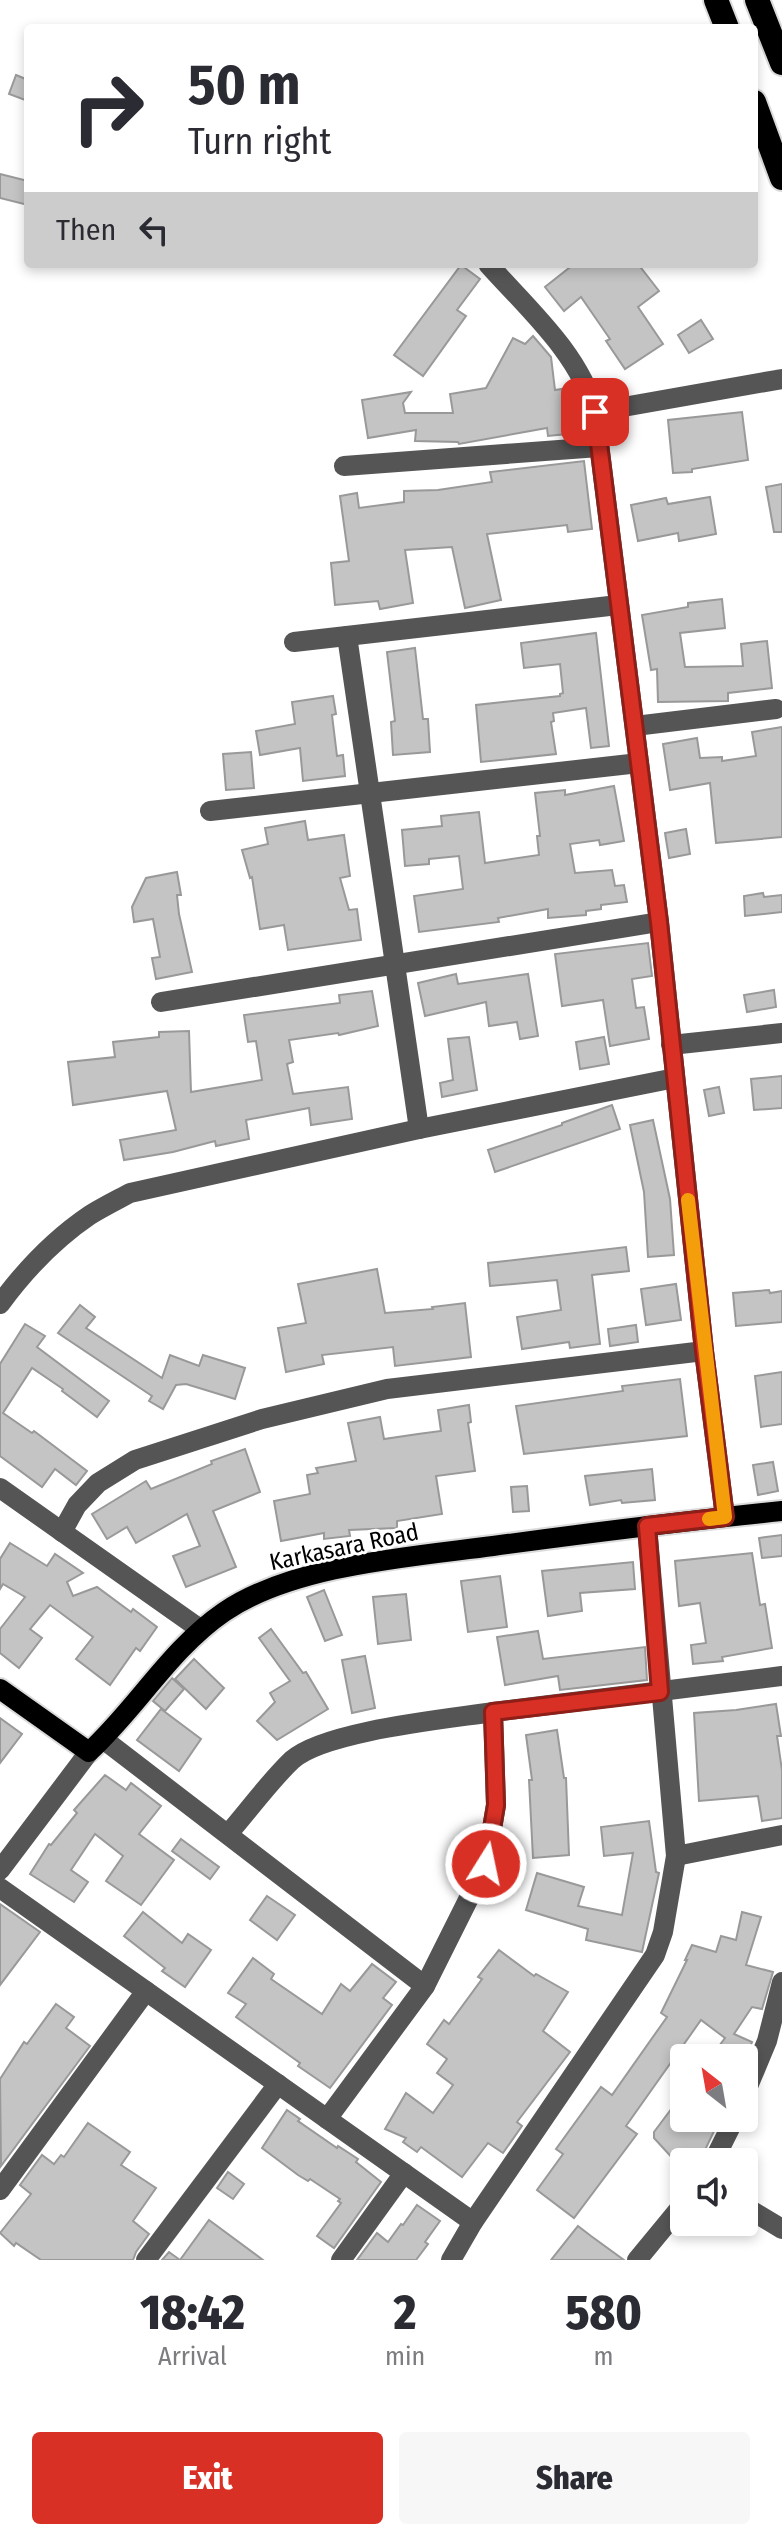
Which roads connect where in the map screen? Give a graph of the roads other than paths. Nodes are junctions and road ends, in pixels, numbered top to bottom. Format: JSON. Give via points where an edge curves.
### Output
{"nodes":[{"id":1,"x":716,"y":0,"type":"edge"},
{"id":2,"x":757,"y":0,"type":"edge"},
{"id":3,"x":725,"y":24,"type":"edge"},
{"id":4,"x":782,"y":63,"type":"edge"},
{"id":5,"x":758,"y":113,"type":"edge"},
{"id":6,"x":782,"y":178,"type":"edge"},
{"id":7,"x":491,"y":268,"type":"edge"},
{"id":8,"x":782,"y":379,"type":"edge"},
{"id":9,"x":595,"y":412,"type":"junction"},
{"id":10,"x":599,"y":447,"type":"junction"},
{"id":11,"x":344,"y":466,"type":"dead end"},
{"id":12,"x":618,"y":605,"type":"junction"},
{"id":13,"x":347,"y":636,"type":"junction"},
{"id":14,"x":294,"y":642,"type":"dead end"},
{"id":15,"x":776,"y":709,"type":"dead end"},
{"id":16,"x":635,"y":726,"type":"junction"},
{"id":17,"x":639,"y":763,"type":"junction"},
{"id":18,"x":368,"y":794,"type":"junction"},
{"id":19,"x":210,"y":811,"type":"dead end"},
{"id":20,"x":659,"y":922,"type":"junction"},
{"id":21,"x":394,"y":964,"type":"junction"},
{"id":22,"x":161,"y":1002,"type":"dead end"},
{"id":23,"x":782,"y":1033,"type":"edge"},
{"id":24,"x":671,"y":1045,"type":"junction"},
{"id":25,"x":675,"y":1078,"type":"junction"},
{"id":26,"x":419,"y":1129,"type":"junction"},
{"id":27,"x":0,"y":1304,"type":"edge"},
{"id":28,"x":704,"y":1351,"type":"junction"},
{"id":29,"x":0,"y":1488,"type":"edge"},
{"id":30,"x":782,"y":1511,"type":"edge"},
{"id":31,"x":725,"y":1517,"type":"junction"},
{"id":32,"x":647,"y":1526,"type":"junction"},
{"id":33,"x":62,"y":1532,"type":"junction"},
{"id":34,"x":200,"y":1629,"type":"junction"},
{"id":35,"x":782,"y":1676,"type":"edge"},
{"id":36,"x":0,"y":1689,"type":"edge"},
{"id":37,"x":660,"y":1692,"type":"junction"},
{"id":38,"x":493,"y":1712,"type":"junction"},
{"id":39,"x":96,"y":1745,"type":"junction"},
{"id":40,"x":228,"y":1834,"type":"junction"},
{"id":41,"x":782,"y":1835,"type":"edge"},
{"id":42,"x":676,"y":1856,"type":"junction"},
{"id":43,"x":0,"y":1870,"type":"edge"},
{"id":44,"x":0,"y":1888,"type":"edge"},
{"id":45,"x":782,"y":1982,"type":"edge"},
{"id":46,"x":425,"y":1986,"type":"junction"},
{"id":47,"x":146,"y":1991,"type":"junction"},
{"id":48,"x":758,"y":2063,"type":"edge"},
{"id":49,"x":278,"y":2084,"type":"junction"},
{"id":50,"x":327,"y":2119,"type":"junction"},
{"id":51,"x":404,"y":2173,"type":"junction"},
{"id":52,"x":0,"y":2190,"type":"edge"},
{"id":53,"x":758,"y":2214,"type":"edge"},
{"id":54,"x":670,"y":2220,"type":"edge"},
{"id":55,"x":473,"y":2222,"type":"junction"},
{"id":56,"x":782,"y":2229,"type":"edge"},
{"id":57,"x":146,"y":2260,"type":"edge"},
{"id":58,"x":341,"y":2260,"type":"edge"},
{"id":59,"x":451,"y":2260,"type":"edge"},
{"id":60,"x":637,"y":2260,"type":"edge"}],
"edges":[{"from":1,"to":3,"type":"highway"},
{"from":2,"to":4,"type":"highway"},
{"from":5,"to":6,"type":"highway"},
{"from":7,"to":9,"type":"street","via":[[572,361]]},
{"from":8,"to":9,"type":"street"},
{"from":9,"to":10,"type":"street"},
{"from":10,"to":11,"type":"street"},
{"from":10,"to":12,"type":"street"},
{"from":12,"to":13,"type":"street"},
{"from":12,"to":16,"type":"street"},
{"from":13,"to":14,"type":"street"},
{"from":13,"to":18,"type":"street"},
{"from":15,"to":16,"type":"street"},
{"from":16,"to":17,"type":"street"},
{"from":17,"to":18,"type":"street"},
{"from":17,"to":20,"type":"street"},
{"from":18,"to":19,"type":"street"},
{"from":18,"to":21,"type":"street"},
{"from":20,"to":21,"type":"street"},
{"from":20,"to":24,"type":"street"},
{"from":21,"to":22,"type":"street"},
{"from":21,"to":26,"type":"street"},
{"from":23,"to":24,"type":"street"},
{"from":24,"to":25,"type":"street"},
{"from":25,"to":26,"type":"street"},
{"from":25,"to":28,"type":"street"},
{"from":26,"to":27,"type":"street","via":[[130,1193],[90,1215],[28,1269]]},
{"from":28,"to":31,"type":"street"},
{"from":28,"to":33,"type":"street","via":[[387,1389],[262,1419],[135,1460],[98,1483]]},
{"from":29,"to":33,"type":"street"},
{"from":30,"to":31,"type":"main road","name":"Karkasara Road"},
{"from":31,"to":32,"type":"main road","name":"Karkasara Road"},
{"from":32,"to":34,"type":"main road","name":"Karkasara Road","via":[[384,1561],[296,1579],[253,1595]]},
{"from":32,"to":37,"type":"street"},
{"from":33,"to":34,"type":"street"},
{"from":34,"to":39,"type":"main road","name":"Karkasara Road"},
{"from":35,"to":37,"type":"street"},
{"from":36,"to":39,"type":"main road"},
{"from":37,"to":38,"type":"street"},
{"from":37,"to":42,"type":"street"},
{"from":38,"to":40,"type":"street","via":[[351,1735],[314,1748],[294,1758]]},
{"from":38,"to":46,"type":"street","via":[[496,1805],[486,1864]]},
{"from":39,"to":40,"type":"street"},
{"from":39,"to":43,"type":"street"},
{"from":40,"to":46,"type":"street"},
{"from":41,"to":42,"type":"street"},
{"from":42,"to":55,"type":"street","via":[[655,1955]]},
{"from":44,"to":47,"type":"street"},
{"from":45,"to":48,"type":"street"},
{"from":46,"to":50,"type":"street"},
{"from":47,"to":49,"type":"street"},
{"from":47,"to":52,"type":"street"},
{"from":49,"to":50,"type":"street"},
{"from":49,"to":57,"type":"street"},
{"from":50,"to":51,"type":"street"},
{"from":51,"to":55,"type":"street"},
{"from":51,"to":58,"type":"street"},
{"from":53,"to":56,"type":"street"},
{"from":54,"to":60,"type":"street"},
{"from":55,"to":59,"type":"street"}]}
